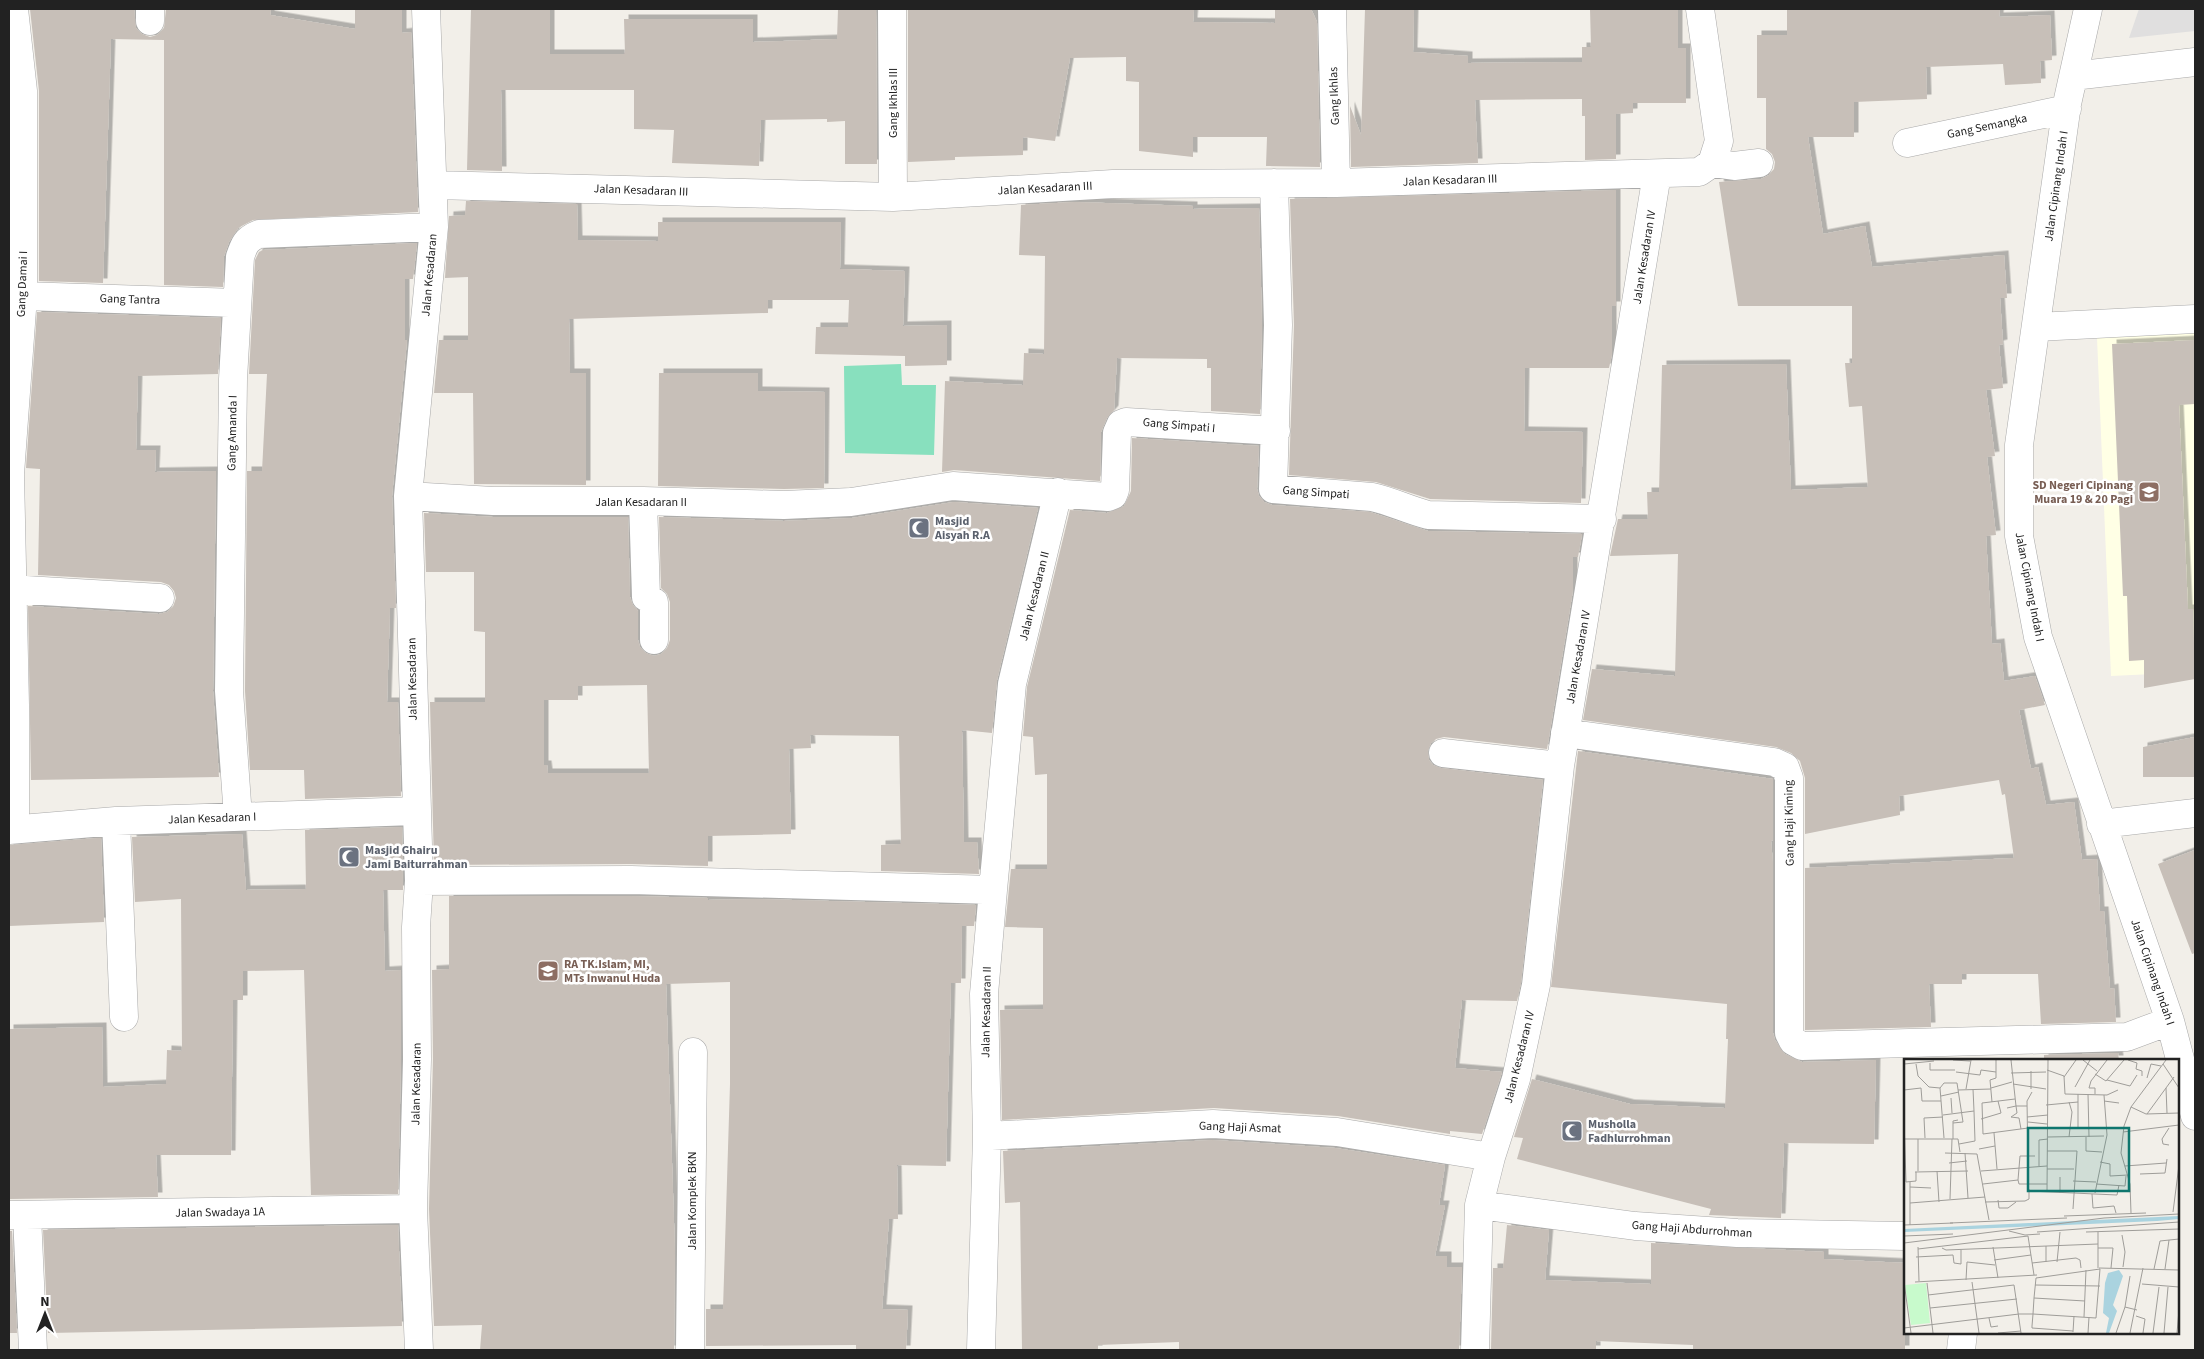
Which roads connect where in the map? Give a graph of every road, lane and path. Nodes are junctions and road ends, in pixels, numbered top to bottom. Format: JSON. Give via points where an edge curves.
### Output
{"nodes":[{"id":1,"x":14,"y":9,"type":"edge"},
{"id":2,"x":426,"y":9,"type":"edge"},
{"id":3,"x":892,"y":9,"type":"edge"},
{"id":4,"x":1332,"y":9,"type":"edge"},
{"id":5,"x":1700,"y":9,"type":"edge"},
{"id":6,"x":2088,"y":9,"type":"edge"},
{"id":7,"x":2195,"y":62,"type":"edge"},
{"id":8,"x":2072,"y":76,"type":"junction"},
{"id":9,"x":2067,"y":109,"type":"junction"},
{"id":10,"x":1908,"y":143,"type":"dead end"},
{"id":11,"x":1712,"y":163,"type":"junction"},
{"id":12,"x":1759,"y":163,"type":"dead end"},
{"id":13,"x":1657,"y":174,"type":"junction"},
{"id":14,"x":1274,"y":183,"type":"junction"},
{"id":15,"x":1336,"y":183,"type":"junction"},
{"id":16,"x":434,"y":185,"type":"junction"},
{"id":17,"x":893,"y":197,"type":"junction"},
{"id":18,"x":434,"y":227,"type":"junction"},
{"id":19,"x":23,"y":296,"type":"junction"},
{"id":20,"x":236,"y":303,"type":"junction"},
{"id":21,"x":2195,"y":319,"type":"edge"},
{"id":22,"x":2036,"y":327,"type":"junction"},
{"id":23,"x":1276,"y":431,"type":"junction"},
{"id":24,"x":1058,"y":492,"type":"junction"},
{"id":25,"x":408,"y":496,"type":"junction"},
{"id":26,"x":643,"y":501,"type":"junction"},
{"id":27,"x":1602,"y":519,"type":"junction"},
{"id":28,"x":10,"y":589,"type":"edge"},
{"id":29,"x":160,"y":598,"type":"dead end"},
{"id":30,"x":654,"y":640,"type":"dead end"},
{"id":31,"x":1566,"y":733,"type":"junction"},
{"id":32,"x":1443,"y":753,"type":"dead end"},
{"id":33,"x":1560,"y":766,"type":"junction"},
{"id":34,"x":415,"y":811,"type":"junction"},
{"id":35,"x":2195,"y":813,"type":"edge"},
{"id":36,"x":238,"y":817,"type":"junction"},
{"id":37,"x":116,"y":822,"type":"junction"},
{"id":38,"x":2101,"y":824,"type":"junction"},
{"id":39,"x":12,"y":830,"type":"edge"},
{"id":40,"x":419,"y":881,"type":"junction"},
{"id":41,"x":993,"y":890,"type":"junction"},
{"id":42,"x":124,"y":1017,"type":"dead end"},
{"id":43,"x":2170,"y":1021,"type":"junction"},
{"id":44,"x":2126,"y":1048,"type":"edge"},
{"id":45,"x":693,"y":1052,"type":"dead end"},
{"id":46,"x":2195,"y":1116,"type":"edge"},
{"id":47,"x":987,"y":1136,"type":"junction"},
{"id":48,"x":1491,"y":1157,"type":"junction"},
{"id":49,"x":1479,"y":1206,"type":"junction"},
{"id":50,"x":413,"y":1209,"type":"junction"},
{"id":51,"x":18,"y":1215,"type":"edge"},
{"id":52,"x":1904,"y":1236,"type":"edge"},
{"id":53,"x":1963,"y":1334,"type":"edge"},
{"id":54,"x":33,"y":1350,"type":"edge"},
{"id":55,"x":419,"y":1350,"type":"edge"},
{"id":56,"x":690,"y":1350,"type":"edge"},
{"id":57,"x":981,"y":1350,"type":"edge"},
{"id":58,"x":1475,"y":1350,"type":"edge"},
{"id":59,"x":1961,"y":1350,"type":"edge"}],
"edges":[{"from":1,"to":19,"type":"street","name":"Gang Damai I","via":[[23,90]]},
{"from":2,"to":16,"type":"street","name":"Jalan Kesadaran"},
{"from":3,"to":17,"type":"street","name":"Gang Ikhlas III"},
{"from":4,"to":15,"type":"street","name":"Gang Ikhlas"},
{"from":5,"to":11,"type":"street","via":[[1719,141]]},
{"from":6,"to":8,"type":"street","name":"Jalan Cipinang Indah I"},
{"from":7,"to":8,"type":"street"},
{"from":8,"to":9,"type":"street","name":"Jalan Cipinang Indah I"},
{"from":9,"to":10,"type":"street","name":"Gang Semangka"},
{"from":9,"to":22,"type":"street","name":"Jalan Cipinang Indah I"},
{"from":11,"to":12,"type":"street","via":[[1734,166]]},
{"from":11,"to":13,"type":"street","via":[[1699,172]]},
{"from":13,"to":15,"type":"street","name":"Jalan Kesadaran III"},
{"from":13,"to":27,"type":"street","name":"Jalan Kesadaran IV"},
{"from":14,"to":15,"type":"street","name":"Jalan Kesadaran III"},
{"from":14,"to":17,"type":"street","name":"Jalan Kesadaran III","via":[[1113,184]]},
{"from":14,"to":23,"type":"street","name":"Gang Simpati","via":[[1278,325]]},
{"from":16,"to":17,"type":"street","name":"Jalan Kesadaran III"},
{"from":16,"to":18,"type":"street","name":"Jalan Kesadaran"},
{"from":18,"to":20,"type":"street","name":"Gang Amanda I","via":[[259,234],[250,237],[240,257]]},
{"from":18,"to":25,"type":"street","name":"Jalan Kesadaran"},
{"from":19,"to":20,"type":"street","name":"Gang Tantra"},
{"from":19,"to":28,"type":"street","name":"Gang Damai I","via":[[10,474]]},
{"from":20,"to":36,"type":"street","name":"Gang Amanda I","via":[[229,691]]},
{"from":21,"to":22,"type":"street"},
{"from":22,"to":38,"type":"street","name":"Jalan Cipinang Indah I","via":[[2019,446],[2019,536],[2038,637]]},
{"from":23,"to":24,"type":"street","name":"Gang Simpati I","via":[[1126,422],[1116,433],[1113,495],[1103,497]]},
{"from":23,"to":27,"type":"street","name":"Gang Simpati","via":[[1273,489],[1372,497],[1428,515]]},
{"from":24,"to":26,"type":"street","name":"Jalan Kesadaran II","via":[[954,486],[851,502],[784,506]]},
{"from":24,"to":41,"type":"street","name":"Jalan Kesadaran II","via":[[1012,684]]},
{"from":25,"to":26,"type":"street","name":"Jalan Kesadaran II","via":[[549,502]]},
{"from":25,"to":34,"type":"street","name":"Jalan Kesadaran"},
{"from":26,"to":30,"type":"street","via":[[646,596],[654,602]]},
{"from":27,"to":31,"type":"street","name":"Jalan Kesadaran IV"},
{"from":28,"to":29,"type":"street"},
{"from":28,"to":39,"type":"street","name":"Gang Damai I","via":[[15,705]]},
{"from":31,"to":33,"type":"street","name":"Jalan Kesadaran IV"},
{"from":31,"to":44,"type":"street","name":"Gang Haji Kiming","via":[[1774,762],[1785,767],[1789,778],[1789,1033],[1793,1041],[1802,1046]]},
{"from":32,"to":33,"type":"street"},
{"from":33,"to":48,"type":"street","name":"Jalan Kesadaran IV","via":[[1536,985],[1516,1079]]},
{"from":34,"to":36,"type":"street","name":"Jalan Kesadaran I"},
{"from":34,"to":40,"type":"street","name":"Jalan Kesadaran"},
{"from":35,"to":38,"type":"street"},
{"from":36,"to":37,"type":"street","name":"Jalan Kesadaran I"},
{"from":37,"to":39,"type":"street","name":"Jalan Kesadaran I"},
{"from":37,"to":42,"type":"street"},
{"from":38,"to":43,"type":"street","name":"Jalan Cipinang Indah I"},
{"from":40,"to":41,"type":"street","via":[[631,880]]},
{"from":40,"to":50,"type":"street","name":"Jalan Kesadaran"},
{"from":41,"to":47,"type":"street","name":"Jalan Kesadaran II","via":[[984,994]]},
{"from":43,"to":44,"type":"street"},
{"from":43,"to":46,"type":"street","name":"Jalan Cipinang Indah I"},
{"from":45,"to":56,"type":"street","name":"Jalan Komplek BKN"},
{"from":47,"to":48,"type":"street","name":"Gang Haji Asmat","via":[[1213,1124],[1337,1132]]},
{"from":47,"to":57,"type":"street","name":"Jalan Kesadaran II"},
{"from":48,"to":49,"type":"street","name":"Jalan Kesadaran IV"},
{"from":49,"to":52,"type":"street","name":"Gang Haji Abdurrohman","via":[[1636,1226]]},
{"from":49,"to":58,"type":"street","name":"Jalan Kesadaran IV"},
{"from":50,"to":51,"type":"street","name":"Jalan Swadaya 1A"},
{"from":50,"to":55,"type":"street","name":"Jalan Kesadaran"},
{"from":51,"to":54,"type":"street"},
{"from":53,"to":59,"type":"street"}]}
